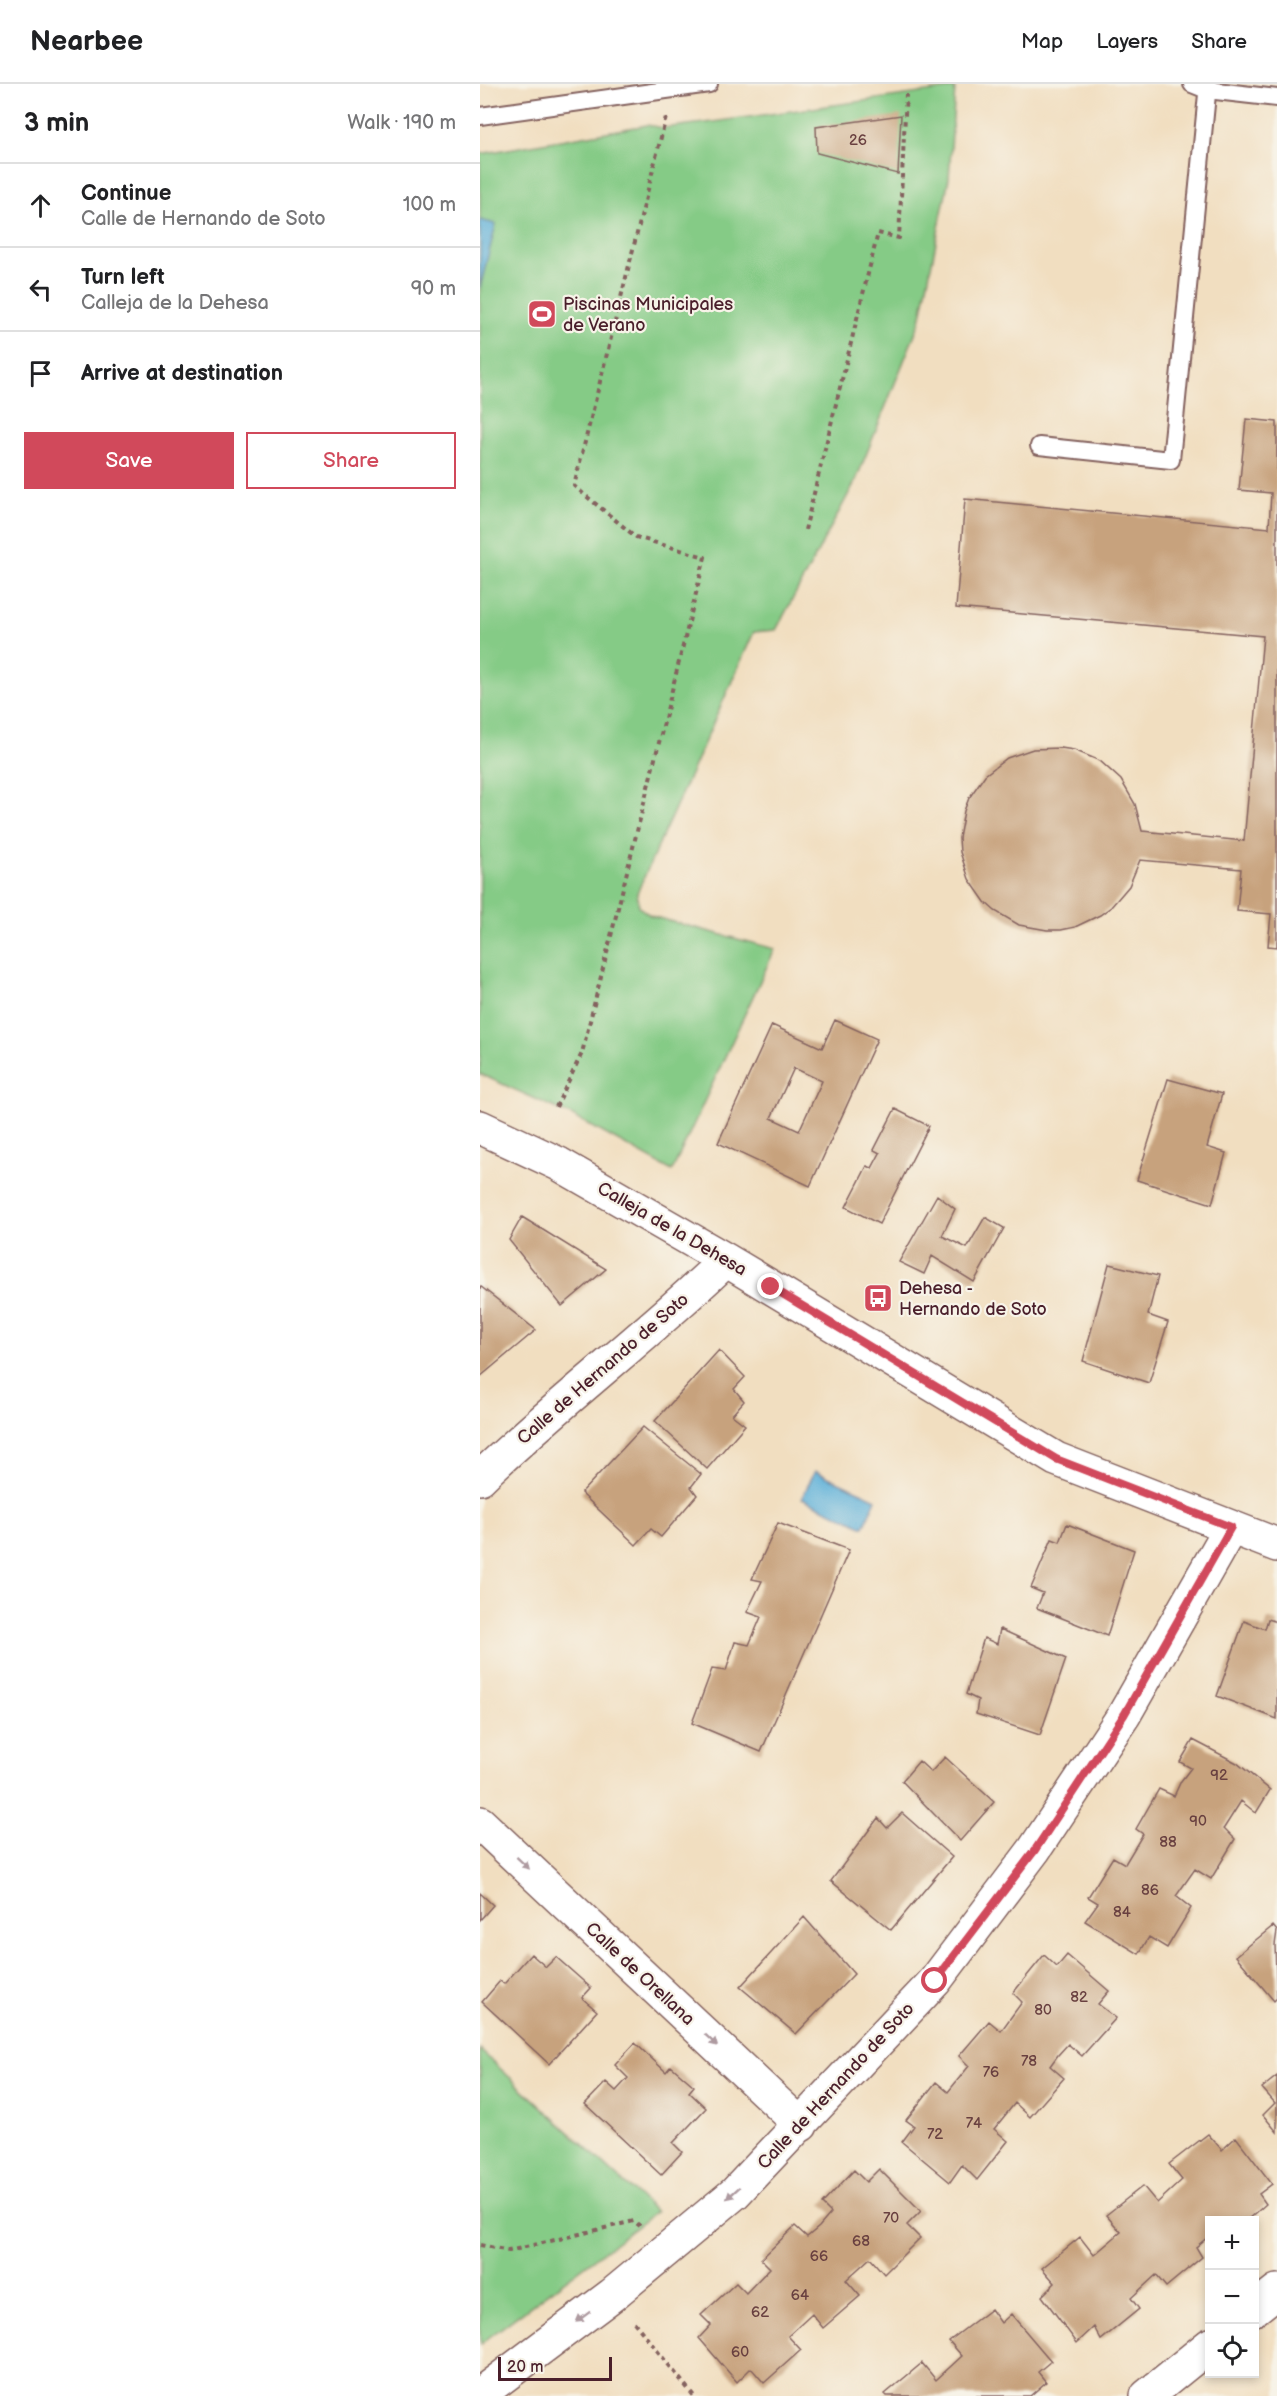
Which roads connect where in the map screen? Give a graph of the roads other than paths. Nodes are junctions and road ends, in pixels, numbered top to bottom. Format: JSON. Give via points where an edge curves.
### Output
{"nodes":[{"id":1,"x":709,"y":84,"type":"edge"},
{"id":2,"x":1202,"y":86,"type":"edge"},
{"id":3,"x":1277,"y":98,"type":"edge"},
{"id":4,"x":480,"y":116,"type":"edge"},
{"id":5,"x":1039,"y":446,"type":"dead end"},
{"id":6,"x":480,"y":1127,"type":"edge"},
{"id":7,"x":726,"y":1260,"type":"junction"},
{"id":8,"x":480,"y":1479,"type":"edge"},
{"id":9,"x":1231,"y":1527,"type":"junction"},
{"id":10,"x":1277,"y":1545,"type":"edge"},
{"id":11,"x":480,"y":1823,"type":"edge"},
{"id":12,"x":801,"y":2124,"type":"junction"},
{"id":13,"x":1277,"y":2291,"type":"edge"},
{"id":14,"x":1259,"y":2305,"type":"edge"},
{"id":15,"x":1205,"y":2348,"type":"edge"},
{"id":16,"x":480,"y":2394,"type":"edge"},
{"id":17,"x":1147,"y":2396,"type":"edge"}],
"edges":[{"from":1,"to":4,"type":"lane"},
{"from":2,"to":3,"type":"lane"},
{"from":2,"to":5,"type":"lane","via":[[1171,460]]},
{"from":6,"to":7,"type":"street","name":"Calleja de la Dehesa","via":[[560,1164]]},
{"from":7,"to":8,"type":"street","name":"Calle de Hernando de Soto"},
{"from":7,"to":9,"type":"street","name":"Calleja de la Dehesa","via":[[1056,1459]]},
{"from":9,"to":10,"type":"street","name":"Calleja de la Dehesa"},
{"from":9,"to":12,"type":"street","name":"Calle de Hernando de Soto","via":[[1124,1715],[1035,1850],[935,1981]]},
{"from":11,"to":12,"type":"street","name":"Calle de Orellana","one_way":true},
{"from":12,"to":16,"type":"street","name":"Calle de Hernando de Soto","one_way":true,"via":[[735,2193],[612,2295]]},
{"from":13,"to":14,"type":"street"},
{"from":15,"to":17,"type":"street"}]}
